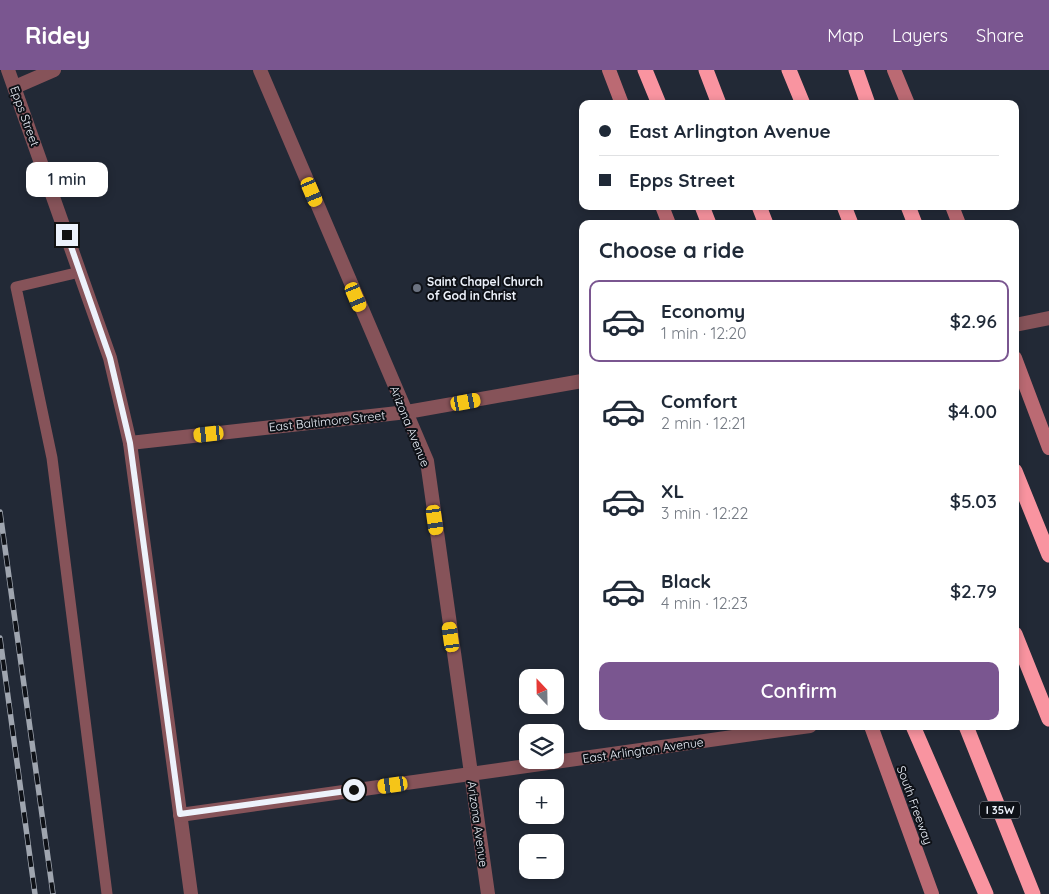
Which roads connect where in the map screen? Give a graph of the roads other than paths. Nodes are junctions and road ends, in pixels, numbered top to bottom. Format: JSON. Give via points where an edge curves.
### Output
{"nodes":[{"id":1,"x":8,"y":70,"type":"edge"},
{"id":2,"x":54,"y":70,"type":"edge"},
{"id":3,"x":260,"y":70,"type":"edge"},
{"id":4,"x":609,"y":70,"type":"edge"},
{"id":5,"x":645,"y":70,"type":"edge"},
{"id":6,"x":706,"y":70,"type":"edge"},
{"id":7,"x":789,"y":70,"type":"edge"},
{"id":8,"x":856,"y":70,"type":"edge"},
{"id":9,"x":894,"y":70,"type":"edge"},
{"id":10,"x":15,"y":87,"type":"junction"},
{"id":11,"x":620,"y":100,"type":"edge"},
{"id":12,"x":657,"y":100,"type":"edge"},
{"id":13,"x":717,"y":100,"type":"edge"},
{"id":14,"x":801,"y":100,"type":"edge"},
{"id":15,"x":867,"y":100,"type":"edge"},
{"id":16,"x":906,"y":100,"type":"edge"},
{"id":17,"x":80,"y":272,"type":"junction"},
{"id":18,"x":1049,"y":318,"type":"edge"},
{"id":19,"x":1019,"y":324,"type":"edge"},
{"id":20,"x":1019,"y":369,"type":"edge"},
{"id":21,"x":579,"y":382,"type":"edge"},
{"id":22,"x":407,"y":412,"type":"junction"},
{"id":23,"x":130,"y":443,"type":"junction"},
{"id":24,"x":1049,"y":448,"type":"edge"},
{"id":25,"x":1019,"y":481,"type":"edge"},
{"id":26,"x":1049,"y":555,"type":"edge"},
{"id":27,"x":1019,"y":644,"type":"edge"},
{"id":28,"x":1049,"y":719,"type":"edge"},
{"id":29,"x":782,"y":730,"type":"edge"},
{"id":30,"x":872,"y":730,"type":"edge"},
{"id":31,"x":915,"y":730,"type":"edge"},
{"id":32,"x":968,"y":730,"type":"edge"},
{"id":33,"x":470,"y":774,"type":"junction"},
{"id":34,"x":180,"y":814,"type":"junction"},
{"id":35,"x":107,"y":894,"type":"edge"},
{"id":36,"x":190,"y":894,"type":"edge"},
{"id":37,"x":488,"y":894,"type":"edge"},
{"id":38,"x":932,"y":894,"type":"edge"},
{"id":39,"x":986,"y":894,"type":"edge"},
{"id":40,"x":1033,"y":894,"type":"edge"}],
"edges":[{"from":1,"to":10,"type":"street","name":"Epps Street"},
{"from":2,"to":10,"type":"street"},
{"from":3,"to":22,"type":"street","name":"Arizona Avenue"},
{"from":4,"to":11,"type":"main road"},
{"from":5,"to":12,"type":"highway"},
{"from":6,"to":13,"type":"highway"},
{"from":7,"to":14,"type":"highway"},
{"from":8,"to":15,"type":"highway"},
{"from":9,"to":16,"type":"main road"},
{"from":10,"to":17,"type":"street","name":"Epps Street"},
{"from":17,"to":23,"type":"street","name":"Epps Street","via":[[110,358]]},
{"from":17,"to":35,"type":"lane","via":[[16,288],[52,458]]},
{"from":18,"to":19,"type":"street"},
{"from":20,"to":24,"type":"main road"},
{"from":21,"to":22,"type":"street","name":"East Baltimore Street"},
{"from":22,"to":23,"type":"street","name":"East Baltimore Street"},
{"from":22,"to":33,"type":"street","name":"Arizona Avenue","via":[[427,461]]},
{"from":23,"to":34,"type":"street","name":"Epps Street"},
{"from":25,"to":26,"type":"highway"},
{"from":27,"to":28,"type":"highway"},
{"from":29,"to":33,"type":"street","name":"East Arlington Avenue"},
{"from":30,"to":38,"type":"main road","name":"South Freeway"},
{"from":31,"to":39,"type":"highway"},
{"from":32,"to":40,"type":"highway","number":"I 35W"},
{"from":33,"to":34,"type":"street","name":"East Arlington Avenue"},
{"from":33,"to":37,"type":"street","name":"Arizona Avenue"},
{"from":34,"to":36,"type":"street","name":"Epps Street"}]}
